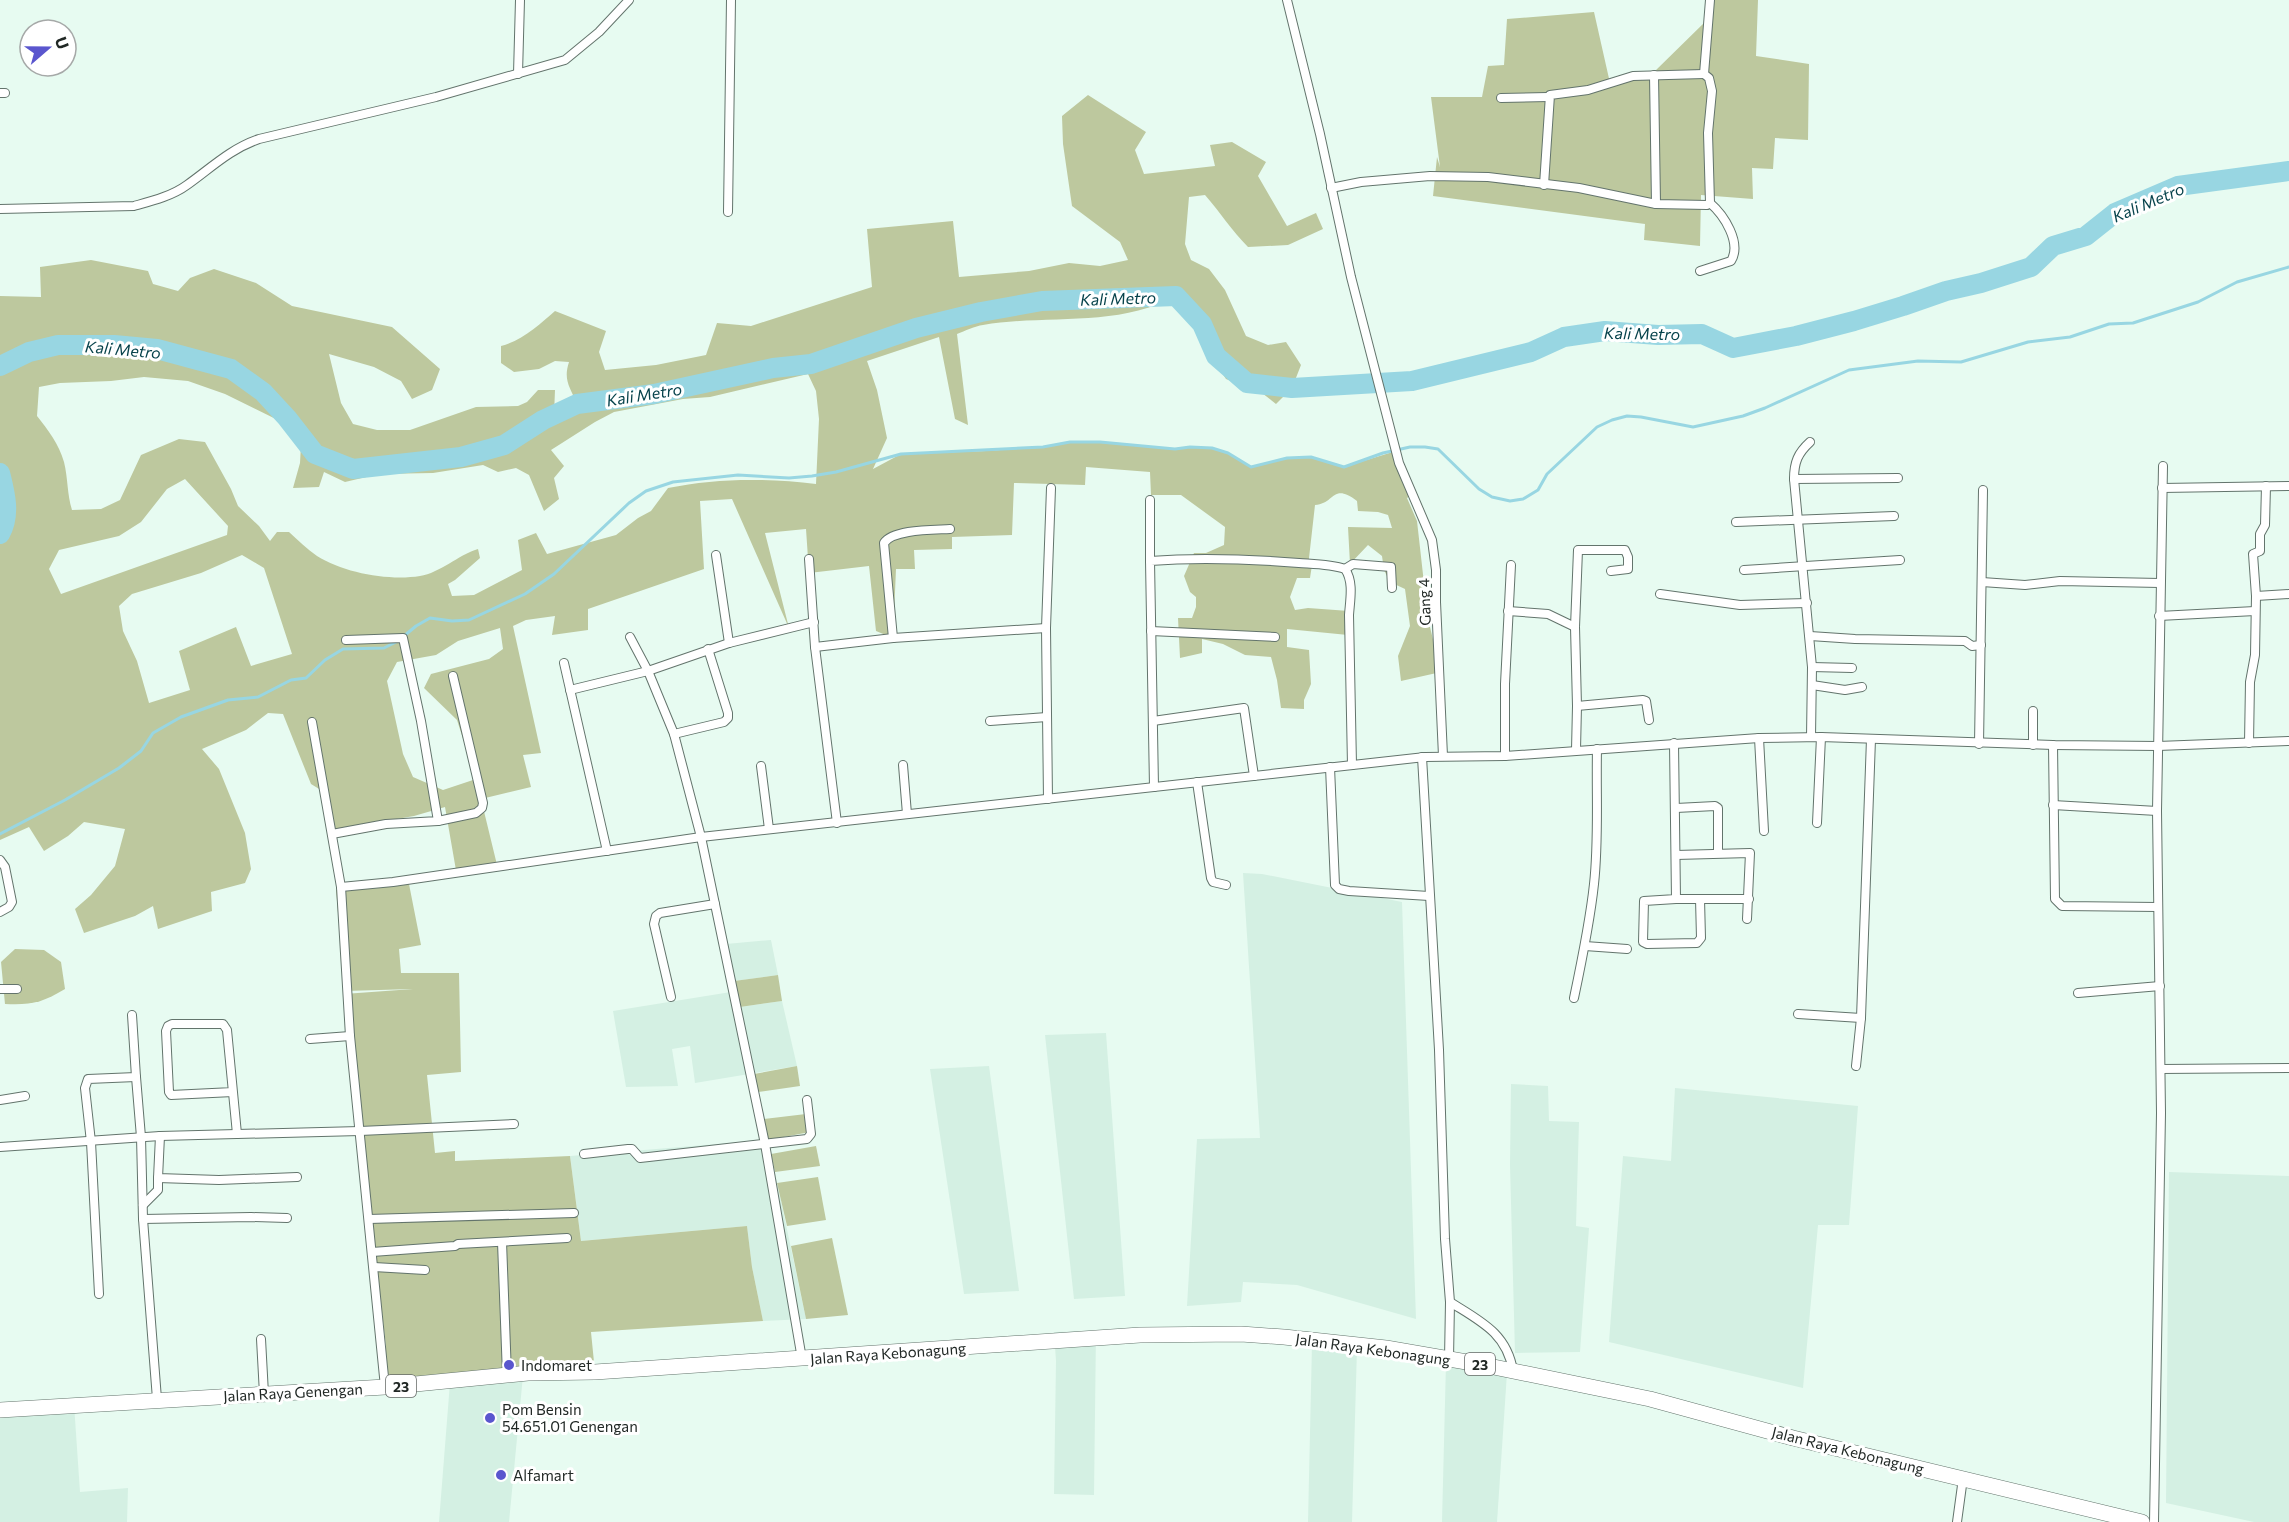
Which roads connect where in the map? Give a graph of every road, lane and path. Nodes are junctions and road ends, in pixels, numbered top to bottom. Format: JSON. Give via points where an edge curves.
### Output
{"nodes":[{"id":1,"x":520,"y":0,"type":"edge"},
{"id":2,"x":629,"y":0,"type":"edge"},
{"id":3,"x":731,"y":0,"type":"edge"},
{"id":4,"x":1287,"y":0,"type":"edge"},
{"id":5,"x":1710,"y":0,"type":"edge"},
{"id":6,"x":518,"y":74,"type":"junction"},
{"id":7,"x":1704,"y":74,"type":"junction"},
{"id":8,"x":1654,"y":75,"type":"junction"},
{"id":9,"x":1548,"y":97,"type":"junction"},
{"id":10,"x":1501,"y":98,"type":"dead end"},
{"id":11,"x":1544,"y":185,"type":"junction"},
{"id":12,"x":1331,"y":188,"type":"junction"},
{"id":13,"x":1710,"y":203,"type":"junction"},
{"id":14,"x":1656,"y":204,"type":"junction"},
{"id":15,"x":0,"y":209,"type":"edge"},
{"id":16,"x":728,"y":212,"type":"dead end"},
{"id":17,"x":1700,"y":271,"type":"dead end"},
{"id":18,"x":1810,"y":442,"type":"dead end"},
{"id":19,"x":2163,"y":466,"type":"dead end"},
{"id":20,"x":1794,"y":478,"type":"junction"},
{"id":21,"x":1898,"y":478,"type":"dead end"},
{"id":22,"x":2266,"y":486,"type":"junction"},
{"id":23,"x":2289,"y":486,"type":"edge"},
{"id":24,"x":1051,"y":488,"type":"dead end"},
{"id":25,"x":2162,"y":488,"type":"junction"},
{"id":26,"x":1983,"y":490,"type":"dead end"},
{"id":27,"x":1150,"y":500,"type":"dead end"},
{"id":28,"x":1894,"y":516,"type":"dead end"},
{"id":29,"x":1798,"y":520,"type":"junction"},
{"id":30,"x":1736,"y":522,"type":"dead end"},
{"id":31,"x":950,"y":529,"type":"dead end"},
{"id":32,"x":716,"y":555,"type":"dead end"},
{"id":33,"x":809,"y":559,"type":"dead end"},
{"id":34,"x":1900,"y":560,"type":"dead end"},
{"id":35,"x":1150,"y":561,"type":"junction"},
{"id":36,"x":1511,"y":565,"type":"dead end"},
{"id":37,"x":1804,"y":566,"type":"junction"},
{"id":38,"x":1345,"y":569,"type":"junction"},
{"id":39,"x":1744,"y":570,"type":"dead end"},
{"id":40,"x":1611,"y":571,"type":"dead end"},
{"id":41,"x":1982,"y":582,"type":"junction"},
{"id":42,"x":2160,"y":583,"type":"junction"},
{"id":43,"x":1392,"y":588,"type":"dead end"},
{"id":44,"x":1660,"y":594,"type":"dead end"},
{"id":45,"x":2289,"y":594,"type":"edge"},
{"id":46,"x":2256,"y":596,"type":"junction"},
{"id":47,"x":1808,"y":603,"type":"junction"},
{"id":48,"x":1508,"y":611,"type":"junction"},
{"id":49,"x":2255,"y":611,"type":"junction"},
{"id":50,"x":2159,"y":616,"type":"junction"},
{"id":51,"x":814,"y":622,"type":"junction"},
{"id":52,"x":1575,"y":627,"type":"junction"},
{"id":53,"x":1046,"y":628,"type":"junction"},
{"id":54,"x":1151,"y":631,"type":"junction"},
{"id":55,"x":1810,"y":636,"type":"junction"},
{"id":56,"x":630,"y":637,"type":"dead end"},
{"id":57,"x":1275,"y":637,"type":"dead end"},
{"id":58,"x":893,"y":638,"type":"junction"},
{"id":59,"x":346,"y":640,"type":"dead end"},
{"id":60,"x":729,"y":642,"type":"junction"},
{"id":61,"x":1981,"y":645,"type":"junction"},
{"id":62,"x":815,"y":647,"type":"junction"},
{"id":63,"x":708,"y":649,"type":"junction"},
{"id":64,"x":564,"y":663,"type":"dead end"},
{"id":65,"x":1812,"y":667,"type":"junction"},
{"id":66,"x":1852,"y":668,"type":"dead end"},
{"id":67,"x":648,"y":671,"type":"junction"},
{"id":68,"x":453,"y":676,"type":"dead end"},
{"id":69,"x":1812,"y":685,"type":"junction"},
{"id":70,"x":1862,"y":687,"type":"dead end"},
{"id":71,"x":570,"y":690,"type":"junction"},
{"id":72,"x":1577,"y":706,"type":"junction"},
{"id":73,"x":2033,"y":711,"type":"dead end"},
{"id":74,"x":1047,"y":717,"type":"junction"},
{"id":75,"x":1649,"y":720,"type":"dead end"},
{"id":76,"x":990,"y":721,"type":"dead end"},
{"id":77,"x":1153,"y":721,"type":"junction"},
{"id":78,"x":312,"y":722,"type":"dead end"},
{"id":79,"x":674,"y":734,"type":"junction"},
{"id":80,"x":1811,"y":737,"type":"junction"},
{"id":81,"x":1821,"y":737,"type":"junction"},
{"id":82,"x":1759,"y":738,"type":"junction"},
{"id":83,"x":1871,"y":739,"type":"junction"},
{"id":84,"x":2289,"y":741,"type":"edge"},
{"id":85,"x":1674,"y":743,"type":"junction"},
{"id":86,"x":2249,"y":743,"type":"junction"},
{"id":87,"x":1979,"y":744,"type":"junction"},
{"id":88,"x":2033,"y":745,"type":"junction"},
{"id":89,"x":2053,"y":745,"type":"junction"},
{"id":90,"x":2158,"y":746,"type":"junction"},
{"id":91,"x":1597,"y":749,"type":"junction"},
{"id":92,"x":1575,"y":750,"type":"junction"},
{"id":93,"x":1441,"y":756,"type":"junction"},
{"id":94,"x":1505,"y":756,"type":"junction"},
{"id":95,"x":1423,"y":757,"type":"junction"},
{"id":96,"x":903,"y":765,"type":"dead end"},
{"id":97,"x":1352,"y":765,"type":"junction"},
{"id":98,"x":761,"y":766,"type":"dead end"},
{"id":99,"x":1330,"y":766,"type":"junction"},
{"id":100,"x":1254,"y":776,"type":"junction"},
{"id":101,"x":1197,"y":782,"type":"junction"},
{"id":102,"x":1154,"y":787,"type":"junction"},
{"id":103,"x":1048,"y":799,"type":"junction"},
{"id":104,"x":2053,"y":805,"type":"junction"},
{"id":105,"x":1676,"y":808,"type":"junction"},
{"id":106,"x":2157,"y":811,"type":"junction"},
{"id":107,"x":906,"y":814,"type":"junction"},
{"id":108,"x":438,"y":821,"type":"junction"},
{"id":109,"x":837,"y":823,"type":"junction"},
{"id":110,"x":1817,"y":823,"type":"dead end"},
{"id":111,"x":769,"y":830,"type":"junction"},
{"id":112,"x":1764,"y":831,"type":"dead end"},
{"id":113,"x":332,"y":834,"type":"junction"},
{"id":114,"x":702,"y":837,"type":"junction"},
{"id":115,"x":607,"y":851,"type":"junction"},
{"id":116,"x":1718,"y":853,"type":"junction"},
{"id":117,"x":1676,"y":855,"type":"junction"},
{"id":118,"x":0,"y":860,"type":"edge"},
{"id":119,"x":1226,"y":885,"type":"dead end"},
{"id":120,"x":341,"y":887,"type":"junction"},
{"id":121,"x":1429,"y":896,"type":"junction"},
{"id":122,"x":1676,"y":899,"type":"junction"},
{"id":123,"x":1700,"y":899,"type":"junction"},
{"id":124,"x":1749,"y":899,"type":"junction"},
{"id":125,"x":715,"y":903,"type":"junction"},
{"id":126,"x":2158,"y":907,"type":"junction"},
{"id":127,"x":0,"y":912,"type":"edge"},
{"id":128,"x":1747,"y":919,"type":"dead end"},
{"id":129,"x":1585,"y":946,"type":"junction"},
{"id":130,"x":1627,"y":949,"type":"dead end"},
{"id":131,"x":2160,"y":986,"type":"junction"},
{"id":132,"x":0,"y":989,"type":"edge"},
{"id":133,"x":17,"y":989,"type":"dead end"},
{"id":134,"x":2078,"y":993,"type":"dead end"},
{"id":135,"x":671,"y":997,"type":"dead end"},
{"id":136,"x":1574,"y":998,"type":"dead end"},
{"id":137,"x":1798,"y":1014,"type":"dead end"},
{"id":138,"x":132,"y":1015,"type":"dead end"},
{"id":139,"x":1861,"y":1018,"type":"junction"},
{"id":140,"x":350,"y":1036,"type":"junction"},
{"id":141,"x":309,"y":1039,"type":"dead end"},
{"id":142,"x":1856,"y":1066,"type":"dead end"},
{"id":143,"x":2289,"y":1068,"type":"edge"},
{"id":144,"x":2161,"y":1069,"type":"junction"},
{"id":145,"x":136,"y":1077,"type":"junction"},
{"id":146,"x":233,"y":1092,"type":"junction"},
{"id":147,"x":25,"y":1096,"type":"dead end"},
{"id":148,"x":0,"y":1100,"type":"edge"},
{"id":149,"x":807,"y":1100,"type":"dead end"},
{"id":150,"x":514,"y":1125,"type":"dead end"},
{"id":151,"x":360,"y":1131,"type":"junction"},
{"id":152,"x":237,"y":1134,"type":"junction"},
{"id":153,"x":160,"y":1136,"type":"junction"},
{"id":154,"x":141,"y":1137,"type":"junction"},
{"id":155,"x":91,"y":1142,"type":"junction"},
{"id":156,"x":765,"y":1144,"type":"junction"},
{"id":157,"x":0,"y":1147,"type":"edge"},
{"id":158,"x":584,"y":1154,"type":"dead end"},
{"id":159,"x":158,"y":1178,"type":"junction"},
{"id":160,"x":297,"y":1178,"type":"dead end"},
{"id":161,"x":143,"y":1205,"type":"junction"},
{"id":162,"x":574,"y":1213,"type":"dead end"},
{"id":163,"x":288,"y":1218,"type":"dead end"},
{"id":164,"x":143,"y":1219,"type":"junction"},
{"id":165,"x":369,"y":1219,"type":"junction"},
{"id":166,"x":567,"y":1238,"type":"dead end"},
{"id":167,"x":502,"y":1242,"type":"junction"},
{"id":168,"x":372,"y":1252,"type":"junction"},
{"id":169,"x":374,"y":1267,"type":"junction"},
{"id":170,"x":425,"y":1269,"type":"dead end"},
{"id":171,"x":99,"y":1294,"type":"dead end"},
{"id":172,"x":1450,"y":1302,"type":"junction"},
{"id":173,"x":261,"y":1339,"type":"dead end"},
{"id":174,"x":802,"y":1359,"type":"junction"},
{"id":175,"x":1449,"y":1359,"type":"junction"},
{"id":176,"x":1513,"y":1371,"type":"junction"},
{"id":177,"x":507,"y":1375,"type":"junction"},
{"id":178,"x":385,"y":1387,"type":"junction"},
{"id":179,"x":264,"y":1394,"type":"junction"},
{"id":180,"x":157,"y":1399,"type":"junction"},
{"id":181,"x":0,"y":1410,"type":"edge"},
{"id":182,"x":1963,"y":1478,"type":"junction"},
{"id":183,"x":1957,"y":1522,"type":"edge"},
{"id":184,"x":2142,"y":1522,"type":"edge"},
{"id":185,"x":2154,"y":1522,"type":"edge"}],
"edges":[{"from":1,"to":6,"type":"street"},
{"from":2,"to":6,"type":"street","via":[[566,60]]},
{"from":3,"to":16,"type":"street"},
{"from":4,"to":12,"type":"street","name":"Gang 4"},
{"from":5,"to":7,"type":"street"},
{"from":6,"to":15,"type":"street","via":[[258,139],[231,151],[185,187],[134,206]]},
{"from":7,"to":8,"type":"street"},
{"from":7,"to":13,"type":"street","via":[[1712,91],[1708,133]]},
{"from":8,"to":9,"type":"street","via":[[1633,76],[1607,86],[1553,93]]},
{"from":8,"to":14,"type":"street"},
{"from":9,"to":10,"type":"street"},
{"from":9,"to":11,"type":"street"},
{"from":11,"to":12,"type":"street","via":[[1488,177],[1430,176]]},
{"from":11,"to":14,"type":"street"},
{"from":12,"to":93,"type":"street","name":"Gang 4","via":[[1399,463],[1432,540]]},
{"from":13,"to":14,"type":"street"},
{"from":13,"to":17,"type":"street","via":[[1727,222],[1734,254],[1731,261]]},
{"from":18,"to":20,"type":"street","via":[[1796,460]]},
{"from":19,"to":25,"type":"street"},
{"from":20,"to":21,"type":"street"},
{"from":20,"to":29,"type":"street"},
{"from":22,"to":23,"type":"street"},
{"from":22,"to":25,"type":"street"},
{"from":22,"to":46,"type":"street","via":[[2265,525],[2260,534],[2260,551],[2253,554]]},
{"from":24,"to":53,"type":"street"},
{"from":25,"to":42,"type":"street"},
{"from":26,"to":41,"type":"street"},
{"from":27,"to":35,"type":"street"},
{"from":28,"to":29,"type":"street"},
{"from":29,"to":30,"type":"street"},
{"from":29,"to":37,"type":"street"},
{"from":31,"to":58,"type":"street","via":[[895,534],[886,539]]},
{"from":32,"to":60,"type":"street"},
{"from":33,"to":51,"type":"street"},
{"from":34,"to":37,"type":"street"},
{"from":35,"to":38,"type":"street","via":[[1223,558]]},
{"from":35,"to":54,"type":"street"},
{"from":36,"to":48,"type":"street"},
{"from":37,"to":39,"type":"street"},
{"from":37,"to":47,"type":"street"},
{"from":38,"to":43,"type":"street","via":[[1353,564],[1391,567]]},
{"from":38,"to":97,"type":"street","via":[[1351,590]]},
{"from":40,"to":52,"type":"street","via":[[1628,569],[1625,550],[1578,550]]},
{"from":41,"to":42,"type":"street"},
{"from":41,"to":61,"type":"street"},
{"from":42,"to":50,"type":"street"},
{"from":44,"to":47,"type":"street","via":[[1740,605]]},
{"from":45,"to":46,"type":"street"},
{"from":46,"to":49,"type":"street"},
{"from":47,"to":55,"type":"street"},
{"from":48,"to":52,"type":"street","via":[[1548,614]]},
{"from":48,"to":94,"type":"street"},
{"from":49,"to":50,"type":"street"},
{"from":49,"to":86,"type":"street"},
{"from":50,"to":90,"type":"street"},
{"from":51,"to":60,"type":"street"},
{"from":51,"to":62,"type":"street"},
{"from":52,"to":72,"type":"street"},
{"from":53,"to":58,"type":"street"},
{"from":53,"to":74,"type":"street"},
{"from":54,"to":57,"type":"street"},
{"from":54,"to":77,"type":"street"},
{"from":55,"to":61,"type":"street","via":[[1965,641],[1972,646]]},
{"from":55,"to":65,"type":"street"},
{"from":56,"to":67,"type":"street"},
{"from":58,"to":62,"type":"street"},
{"from":59,"to":108,"type":"street","via":[[403,638]]},
{"from":60,"to":63,"type":"street"},
{"from":61,"to":87,"type":"street"},
{"from":62,"to":109,"type":"street"},
{"from":63,"to":67,"type":"street"},
{"from":63,"to":79,"type":"street","via":[[728,718]]},
{"from":64,"to":71,"type":"street"},
{"from":65,"to":66,"type":"street"},
{"from":65,"to":69,"type":"street"},
{"from":67,"to":71,"type":"street"},
{"from":67,"to":79,"type":"street"},
{"from":68,"to":108,"type":"street","via":[[483,803],[476,813]]},
{"from":69,"to":70,"type":"street","via":[[1845,690]]},
{"from":69,"to":80,"type":"street"},
{"from":71,"to":115,"type":"street"},
{"from":72,"to":75,"type":"street","via":[[1643,700]]},
{"from":72,"to":92,"type":"street"},
{"from":73,"to":88,"type":"street"},
{"from":74,"to":76,"type":"street"},
{"from":74,"to":103,"type":"street"},
{"from":77,"to":100,"type":"street","via":[[1244,708]]},
{"from":77,"to":102,"type":"street"},
{"from":78,"to":113,"type":"street"},
{"from":79,"to":114,"type":"street"},
{"from":80,"to":81,"type":"street"},
{"from":80,"to":82,"type":"street"},
{"from":81,"to":83,"type":"street"},
{"from":81,"to":110,"type":"street"},
{"from":82,"to":85,"type":"street"},
{"from":82,"to":112,"type":"street"},
{"from":83,"to":87,"type":"street"},
{"from":83,"to":139,"type":"street"},
{"from":84,"to":86,"type":"street"},
{"from":85,"to":91,"type":"street"},
{"from":85,"to":105,"type":"street"},
{"from":86,"to":90,"type":"street"},
{"from":87,"to":88,"type":"street"},
{"from":88,"to":89,"type":"street"},
{"from":89,"to":90,"type":"street"},
{"from":89,"to":104,"type":"street"},
{"from":90,"to":106,"type":"street"},
{"from":91,"to":92,"type":"street"},
{"from":91,"to":129,"type":"street","via":[[1596,858]]},
{"from":92,"to":94,"type":"street"},
{"from":93,"to":94,"type":"street"},
{"from":93,"to":95,"type":"street"},
{"from":95,"to":97,"type":"street"},
{"from":95,"to":121,"type":"street"},
{"from":96,"to":107,"type":"street"},
{"from":97,"to":99,"type":"street"},
{"from":98,"to":111,"type":"street"},
{"from":99,"to":100,"type":"street"},
{"from":99,"to":121,"type":"street","via":[[1335,885],[1348,891]]},
{"from":100,"to":101,"type":"street"},
{"from":101,"to":102,"type":"street"},
{"from":101,"to":119,"type":"street","via":[[1211,878]]},
{"from":102,"to":103,"type":"street"},
{"from":103,"to":107,"type":"street"},
{"from":104,"to":106,"type":"street"},
{"from":104,"to":126,"type":"street","via":[[2058,904]]},
{"from":105,"to":116,"type":"street","via":[[1718,808]]},
{"from":105,"to":117,"type":"street"},
{"from":106,"to":126,"type":"street"},
{"from":107,"to":109,"type":"street"},
{"from":108,"to":113,"type":"street","via":[[386,824]]},
{"from":109,"to":111,"type":"street"},
{"from":111,"to":114,"type":"street"},
{"from":113,"to":120,"type":"street"},
{"from":114,"to":115,"type":"street"},
{"from":114,"to":125,"type":"street"},
{"from":115,"to":120,"type":"street"},
{"from":116,"to":117,"type":"street"},
{"from":116,"to":124,"type":"street","via":[[1751,854]]},
{"from":117,"to":122,"type":"street"},
{"from":118,"to":127,"type":"street","via":[[12,902]]},
{"from":120,"to":140,"type":"street"},
{"from":121,"to":172,"type":"street"},
{"from":122,"to":123,"type":"street"},
{"from":122,"to":123,"type":"street","via":[[1644,901],[1645,944],[1700,941]]},
{"from":123,"to":124,"type":"street"},
{"from":124,"to":128,"type":"street"},
{"from":125,"to":135,"type":"street","via":[[656,916],[654,924]]},
{"from":125,"to":156,"type":"street"},
{"from":126,"to":131,"type":"street"},
{"from":129,"to":130,"type":"street"},
{"from":129,"to":136,"type":"street"},
{"from":131,"to":134,"type":"street"},
{"from":131,"to":144,"type":"street"},
{"from":132,"to":133,"type":"street"},
{"from":137,"to":139,"type":"street"},
{"from":138,"to":145,"type":"street"},
{"from":139,"to":142,"type":"street"},
{"from":140,"to":141,"type":"street"},
{"from":140,"to":151,"type":"street"},
{"from":143,"to":144,"type":"street"},
{"from":144,"to":185,"type":"street"},
{"from":145,"to":154,"type":"street"},
{"from":145,"to":155,"type":"street","via":[[88,1079]]},
{"from":146,"to":146,"type":"street","via":[[226,1026],[168,1026],[171,1095]]},
{"from":146,"to":152,"type":"street"},
{"from":147,"to":148,"type":"street"},
{"from":149,"to":156,"type":"street","via":[[809,1137]]},
{"from":150,"to":151,"type":"street"},
{"from":151,"to":152,"type":"street"},
{"from":151,"to":165,"type":"street"},
{"from":152,"to":153,"type":"street"},
{"from":153,"to":154,"type":"street"},
{"from":153,"to":159,"type":"street"},
{"from":154,"to":155,"type":"street"},
{"from":154,"to":161,"type":"street"},
{"from":155,"to":157,"type":"street"},
{"from":155,"to":171,"type":"street"},
{"from":156,"to":158,"type":"street","via":[[640,1158],[632,1149]]},
{"from":156,"to":174,"type":"street"},
{"from":159,"to":160,"type":"street"},
{"from":159,"to":161,"type":"street","via":[[158,1190]]},
{"from":161,"to":164,"type":"street"},
{"from":162,"to":165,"type":"street"},
{"from":163,"to":164,"type":"street"},
{"from":164,"to":180,"type":"street"},
{"from":165,"to":168,"type":"street"},
{"from":166,"to":167,"type":"street"},
{"from":167,"to":168,"type":"street"},
{"from":167,"to":177,"type":"street"},
{"from":168,"to":169,"type":"street"},
{"from":169,"to":170,"type":"street"},
{"from":169,"to":178,"type":"street"},
{"from":172,"to":175,"type":"street"},
{"from":172,"to":176,"type":"street","via":[[1501,1339],[1511,1357]]},
{"from":173,"to":179,"type":"street"},
{"from":174,"to":175,"type":"highway","name":"Jalan Raya Kebonagung","number":"23","via":[[1191,1333],[1295,1338]]},
{"from":174,"to":177,"type":"highway","name":"Jalan Raya Genengan","number":"23"},
{"from":175,"to":176,"type":"highway","name":"Jalan Raya Kebonagung","number":"23"},
{"from":176,"to":182,"type":"highway","name":"Jalan Raya Kebonagung","number":"23","via":[[1650,1399]]},
{"from":177,"to":178,"type":"highway","name":"Jalan Raya Genengan","number":"23"},
{"from":178,"to":179,"type":"highway","name":"Jalan Raya Genengan","number":"23"},
{"from":179,"to":180,"type":"highway","name":"Jalan Raya Genengan","number":"23"},
{"from":180,"to":181,"type":"highway","name":"Jalan Raya Genengan","number":"23"},
{"from":182,"to":183,"type":"street"},
{"from":182,"to":184,"type":"highway","name":"Jalan Raya Kebonagung","number":"23"}]}
